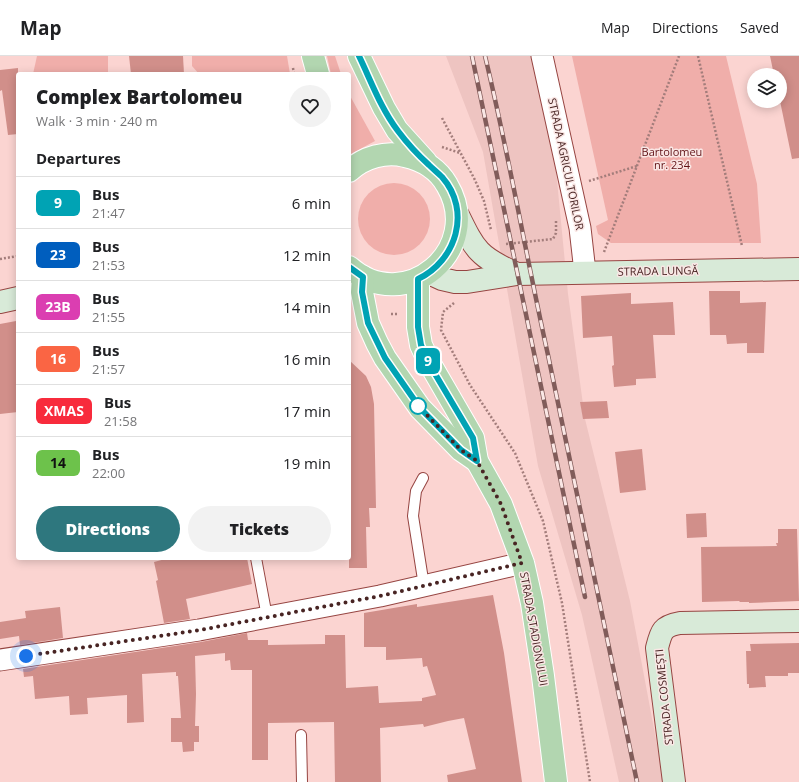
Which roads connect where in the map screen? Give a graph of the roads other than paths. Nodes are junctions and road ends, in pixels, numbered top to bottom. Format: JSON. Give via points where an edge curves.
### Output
{"nodes":[{"id":1,"x":313,"y":56,"type":"edge"},
{"id":2,"x":359,"y":56,"type":"edge"},
{"id":3,"x":542,"y":56,"type":"edge"},
{"id":4,"x":317,"y":72,"type":"edge"},
{"id":5,"x":433,"y":156,"type":"junction"},
{"id":6,"x":351,"y":169,"type":"edge"},
{"id":7,"x":457,"y":213,"type":"junction"},
{"id":8,"x":799,"y":268,"type":"edge"},
{"id":9,"x":354,"y":272,"type":"edge"},
{"id":10,"x":585,"y":272,"type":"junction"},
{"id":11,"x":517,"y":274,"type":"junction"},
{"id":12,"x":423,"y":276,"type":"junction"},
{"id":13,"x":16,"y":298,"type":"edge"},
{"id":14,"x":0,"y":302,"type":"edge"},
{"id":15,"x":477,"y":461,"type":"junction"},
{"id":16,"x":423,"y":478,"type":"dead end"},
{"id":17,"x":256,"y":560,"type":"edge"},
{"id":18,"x":522,"y":563,"type":"junction"},
{"id":19,"x":424,"y":586,"type":"junction"},
{"id":20,"x":267,"y":617,"type":"junction"},
{"id":21,"x":799,"y":621,"type":"edge"},
{"id":22,"x":0,"y":660,"type":"edge"},
{"id":23,"x":301,"y":736,"type":"dead end"},
{"id":24,"x":302,"y":782,"type":"edge"},
{"id":25,"x":556,"y":782,"type":"edge"},
{"id":26,"x":674,"y":782,"type":"edge"}],
"edges":[{"from":1,"to":4,"type":"main road"},
{"from":2,"to":5,"type":"main road","via":[[397,130]]},
{"from":3,"to":10,"type":"street","name":"STRADA AGRICULTORILOR","via":[[580,228]]},
{"from":5,"to":6,"type":"main road","via":[[414,158],[399,154],[382,155],[367,159]]},
{"from":5,"to":7,"type":"main road","via":[[453,194]]},
{"from":7,"to":11,"type":"main road","name":"STRADA LUNGĂ","via":[[478,250],[486,258]]},
{"from":7,"to":12,"type":"main road","via":[[457,227],[448,253],[439,264]]},
{"from":8,"to":10,"type":"main road","name":"STRADA LUNGĂ"},
{"from":9,"to":12,"type":"main road","via":[[376,282],[390,284],[404,283]]},
{"from":9,"to":15,"type":"main road","name":"STRADA STADIONULUI","via":[[362,292],[368,323],[385,358],[420,408],[461,450]]},
{"from":10,"to":11,"type":"main road","name":"STRADA LUNGĂ"},
{"from":11,"to":12,"type":"main road","name":"STRADA LUNGĂ","via":[[461,282]]},
{"from":12,"to":15,"type":"main road","name":"STRADA STADIONULUI","via":[[418,327],[421,345],[428,362],[473,438]]},
{"from":13,"to":14,"type":"main road"},
{"from":15,"to":18,"type":"main road","name":"STRADA STADIONULUI","via":[[501,504]]},
{"from":16,"to":19,"type":"lane","via":[[416,491],[413,516]]},
{"from":17,"to":20,"type":"lane"},
{"from":18,"to":19,"type":"street"},
{"from":18,"to":25,"type":"main road","name":"STRADA STADIONULUI","via":[[532,603]]},
{"from":19,"to":20,"type":"street"},
{"from":20,"to":22,"type":"street","via":[[200,630]]},
{"from":21,"to":26,"type":"main road","name":"STRADA COSMEȘTI","via":[[680,623],[670,625],[661,633],[657,648]]},
{"from":23,"to":24,"type":"lane"}]}
